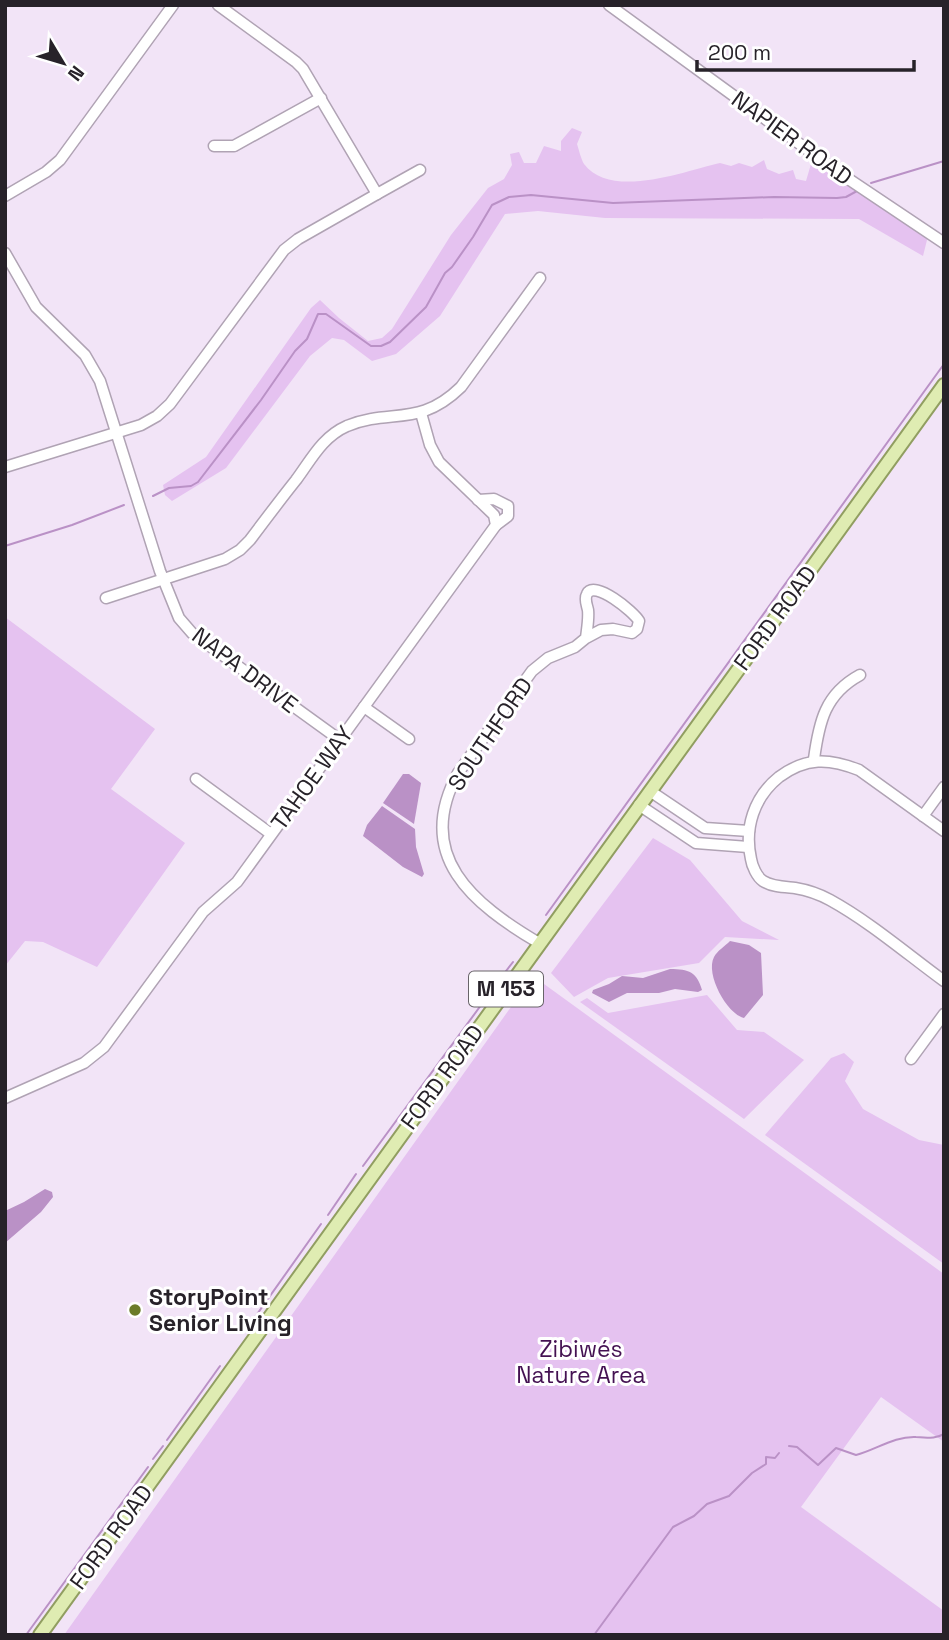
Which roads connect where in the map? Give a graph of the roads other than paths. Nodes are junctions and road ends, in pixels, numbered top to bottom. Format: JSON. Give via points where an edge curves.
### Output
{"nodes":[{"id":1,"x":173,"y":5,"type":"edge"},
{"id":2,"x":218,"y":5,"type":"edge"},
{"id":3,"x":609,"y":5,"type":"edge"},
{"id":4,"x":321,"y":98,"type":"junction"},
{"id":5,"x":214,"y":146,"type":"dead end"},
{"id":6,"x":420,"y":170,"type":"dead end"},
{"id":7,"x":377,"y":194,"type":"junction"},
{"id":8,"x":5,"y":196,"type":"edge"},
{"id":9,"x":944,"y":243,"type":"edge"},
{"id":10,"x":5,"y":253,"type":"edge"},
{"id":11,"x":540,"y":278,"type":"dead end"},
{"id":12,"x":944,"y":385,"type":"edge"},
{"id":13,"x":421,"y":413,"type":"junction"},
{"id":14,"x":116,"y":432,"type":"junction"},
{"id":15,"x":5,"y":467,"type":"edge"},
{"id":16,"x":478,"y":500,"type":"junction"},
{"id":17,"x":496,"y":525,"type":"junction"},
{"id":18,"x":164,"y":579,"type":"junction"},
{"id":19,"x":106,"y":598,"type":"dead end"},
{"id":20,"x":586,"y":638,"type":"junction"},
{"id":21,"x":860,"y":675,"type":"dead end"},
{"id":22,"x":364,"y":707,"type":"junction"},
{"id":23,"x":409,"y":739,"type":"dead end"},
{"id":24,"x":340,"y":740,"type":"junction"},
{"id":25,"x":814,"y":759,"type":"junction"},
{"id":26,"x":196,"y":779,"type":"dead end"},
{"id":27,"x":944,"y":787,"type":"edge"},
{"id":28,"x":650,"y":790,"type":"junction"},
{"id":29,"x":639,"y":805,"type":"junction"},
{"id":30,"x":923,"y":816,"type":"junction"},
{"id":31,"x":748,"y":831,"type":"junction"},
{"id":32,"x":944,"y":831,"type":"edge"},
{"id":33,"x":271,"y":834,"type":"junction"},
{"id":34,"x":748,"y":847,"type":"junction"},
{"id":35,"x":539,"y":943,"type":"junction"},
{"id":36,"x":944,"y":981,"type":"edge"},
{"id":37,"x":944,"y":1014,"type":"edge"},
{"id":38,"x":911,"y":1059,"type":"dead end"},
{"id":39,"x":5,"y":1098,"type":"edge"},
{"id":40,"x":40,"y":1635,"type":"edge"}],
"edges":[{"from":1,"to":8,"type":"street","via":[[60,160]]},
{"from":2,"to":4,"type":"street","via":[[296,62]]},
{"from":3,"to":9,"type":"street","name":"NAPIER ROAD"},
{"from":4,"to":5,"type":"street","via":[[234,146]]},
{"from":4,"to":7,"type":"street"},
{"from":6,"to":7,"type":"street"},
{"from":7,"to":14,"type":"street","via":[[288,246],[170,404],[149,421]]},
{"from":10,"to":14,"type":"street","name":"NAPA DRIVE","via":[[36,307],[90,362]]},
{"from":11,"to":13,"type":"street","via":[[461,387],[449,399]]},
{"from":12,"to":28,"type":"main road","name":"FORD ROAD","number":"M 153"},
{"from":13,"to":16,"type":"street","via":[[439,462]]},
{"from":13,"to":18,"type":"street","via":[[360,422],[330,436],[240,550]]},
{"from":14,"to":15,"type":"street"},
{"from":14,"to":18,"type":"street","name":"NAPA DRIVE"},
{"from":16,"to":17,"type":"street","via":[[494,515]]},
{"from":16,"to":17,"type":"street","via":[[495,499],[508,506],[508,516]]},
{"from":17,"to":22,"type":"street","name":"TAHOE WAY"},
{"from":18,"to":19,"type":"street"},
{"from":18,"to":24,"type":"street","name":"NAPA DRIVE","via":[[179,618],[192,633]]},
{"from":20,"to":20,"type":"street","name":"SOUTHFORD","via":[[606,629],[632,633],[639,621],[594,589],[586,597]]},
{"from":20,"to":35,"type":"street","name":"SOUTHFORD","via":[[532,671],[458,773],[444,813],[446,849],[465,888]]},
{"from":21,"to":25,"type":"street","via":[[831,699],[818,728]]},
{"from":22,"to":23,"type":"street"},
{"from":22,"to":24,"type":"street","name":"TAHOE WAY"},
{"from":24,"to":33,"type":"street","name":"TAHOE WAY"},
{"from":25,"to":30,"type":"street","via":[[859,770]]},
{"from":25,"to":31,"type":"street","via":[[770,785],[755,806]]},
{"from":26,"to":33,"type":"street"},
{"from":27,"to":30,"type":"street"},
{"from":28,"to":29,"type":"main road","name":"FORD ROAD","number":"M 153"},
{"from":28,"to":31,"type":"street","via":[[705,828]]},
{"from":29,"to":34,"type":"street","via":[[696,843]]},
{"from":29,"to":35,"type":"main road","name":"FORD ROAD","number":"M 153"},
{"from":30,"to":32,"type":"street"},
{"from":31,"to":34,"type":"street"},
{"from":33,"to":39,"type":"street","name":"TAHOE WAY","via":[[237,882],[203,912],[98,1053]]},
{"from":34,"to":36,"type":"street","via":[[752,867],[763,881],[831,901]]},
{"from":35,"to":40,"type":"main road","name":"FORD ROAD","number":"M 153"},
{"from":37,"to":38,"type":"street"}]}
